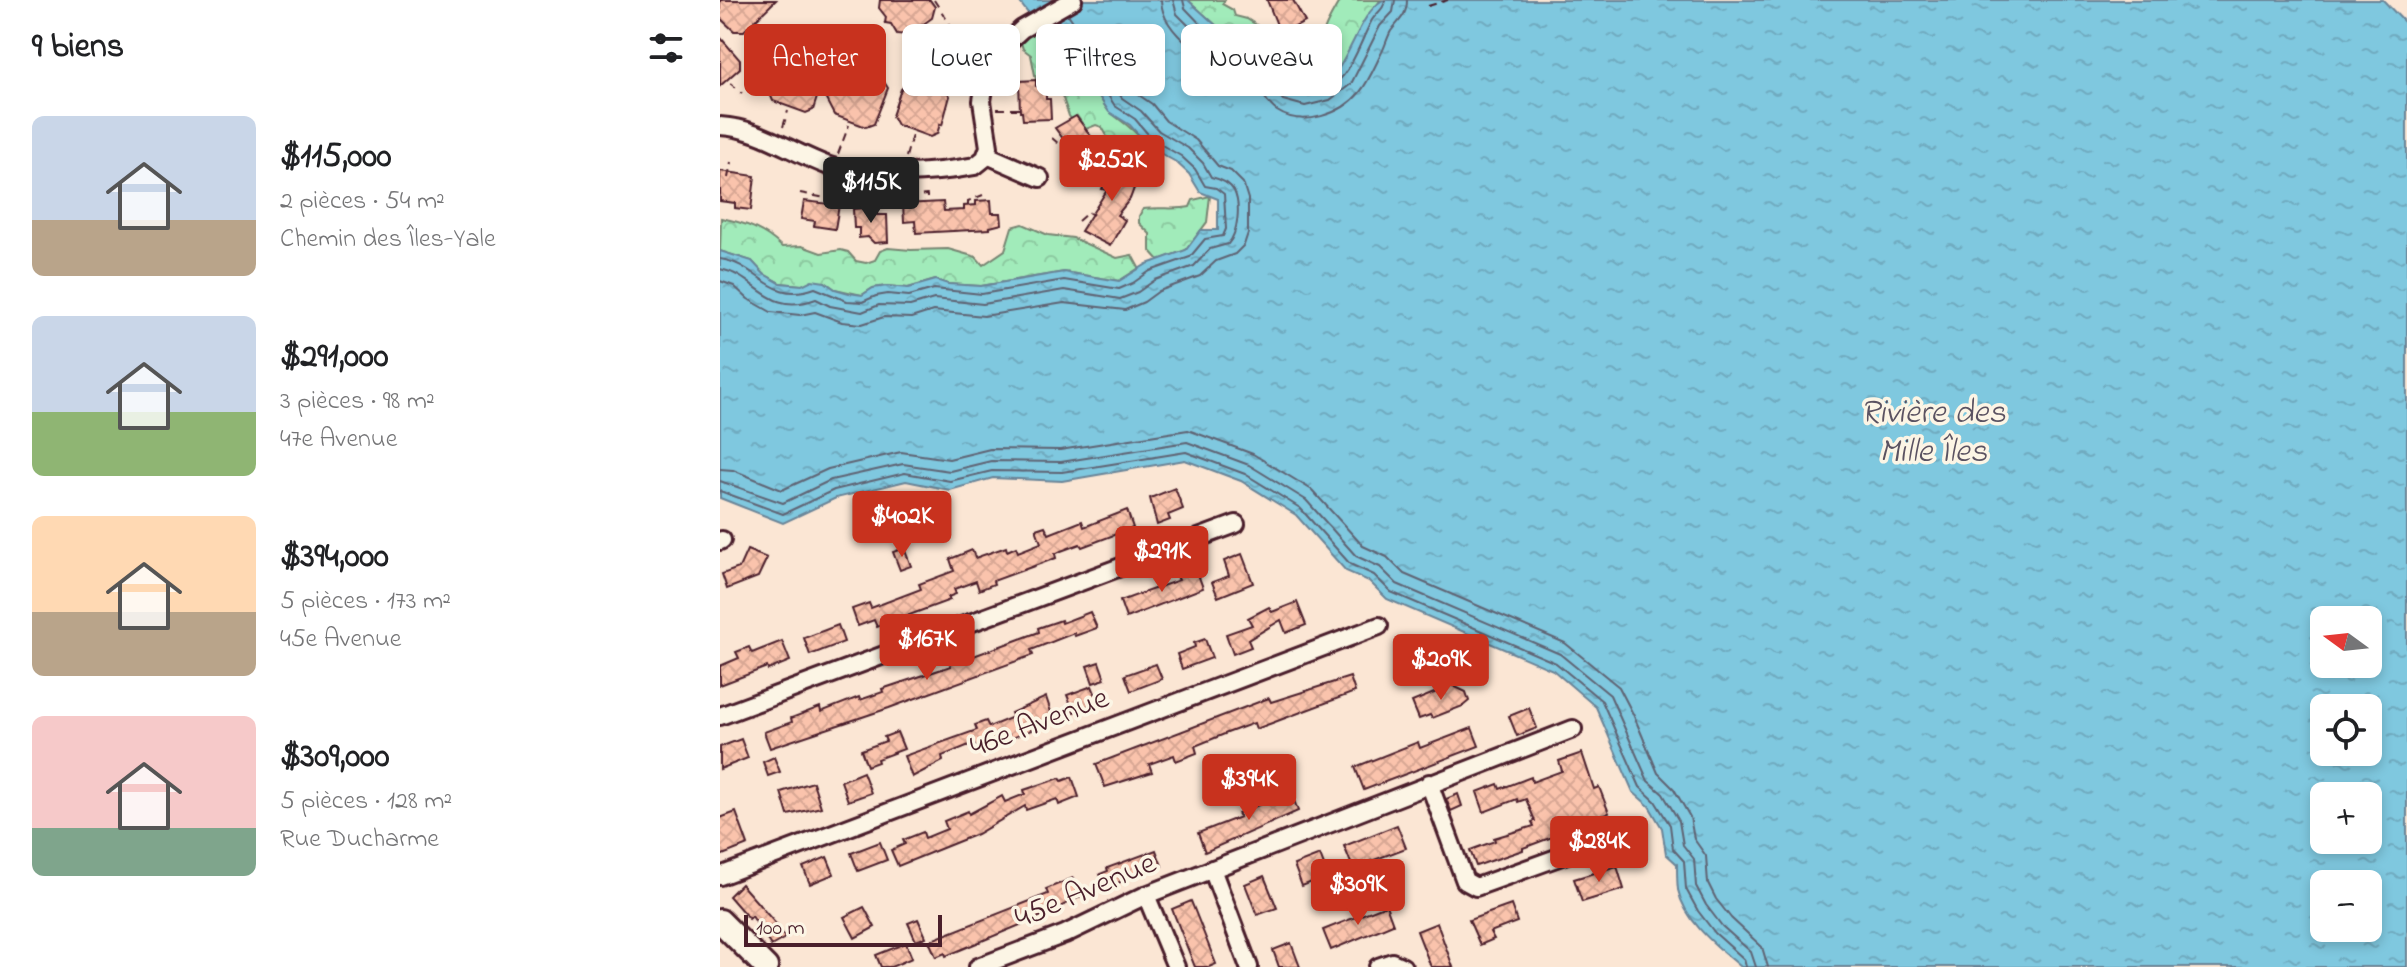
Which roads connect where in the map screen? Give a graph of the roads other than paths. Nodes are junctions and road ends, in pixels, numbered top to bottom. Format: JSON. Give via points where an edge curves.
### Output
{"nodes":[{"id":1,"x":1073,"y":0,"type":"edge"},
{"id":2,"x":720,"y":126,"type":"edge"},
{"id":3,"x":987,"y":155,"type":"junction"},
{"id":4,"x":1040,"y":178,"type":"dead end"},
{"id":5,"x":1236,"y":524,"type":"dead end"},
{"id":6,"x":1379,"y":626,"type":"dead end"},
{"id":7,"x":720,"y":716,"type":"edge"},
{"id":8,"x":1573,"y":729,"type":"dead end"},
{"id":9,"x":1429,"y":783,"type":"junction"},
{"id":10,"x":1609,"y":839,"type":"dead end"},
{"id":11,"x":1212,"y":869,"type":"junction"},
{"id":12,"x":720,"y":876,"type":"edge"},
{"id":13,"x":1146,"y":895,"type":"junction"},
{"id":14,"x":720,"y":921,"type":"edge"},
{"id":15,"x":766,"y":967,"type":"edge"},
{"id":16,"x":978,"y":967,"type":"edge"},
{"id":17,"x":1176,"y":967,"type":"edge"},
{"id":18,"x":1249,"y":967,"type":"edge"},
{"id":19,"x":1378,"y":967,"type":"edge"},
{"id":20,"x":1403,"y":967,"type":"edge"}],
"edges":[{"from":1,"to":3,"type":"street","via":[[1031,23],[999,49],[987,70],[982,101]]},
{"from":2,"to":3,"type":"street","via":[[762,136],[855,172],[969,167]]},
{"from":3,"to":4,"type":"street"},
{"from":5,"to":7,"type":"street"},
{"from":6,"to":12,"type":"street","name":"46e Avenue"},
{"from":8,"to":9,"type":"street","name":"45e Avenue"},
{"from":9,"to":10,"type":"street","via":[[1465,881],[1476,887]]},
{"from":9,"to":11,"type":"street","name":"45e Avenue"},
{"from":11,"to":13,"type":"street","name":"45e Avenue"},
{"from":11,"to":18,"type":"street"},
{"from":13,"to":16,"type":"street","name":"45e Avenue"},
{"from":13,"to":17,"type":"street"},
{"from":14,"to":15,"type":"main road"},
{"from":19,"to":20,"type":"street","via":[[1392,962]]}]}
